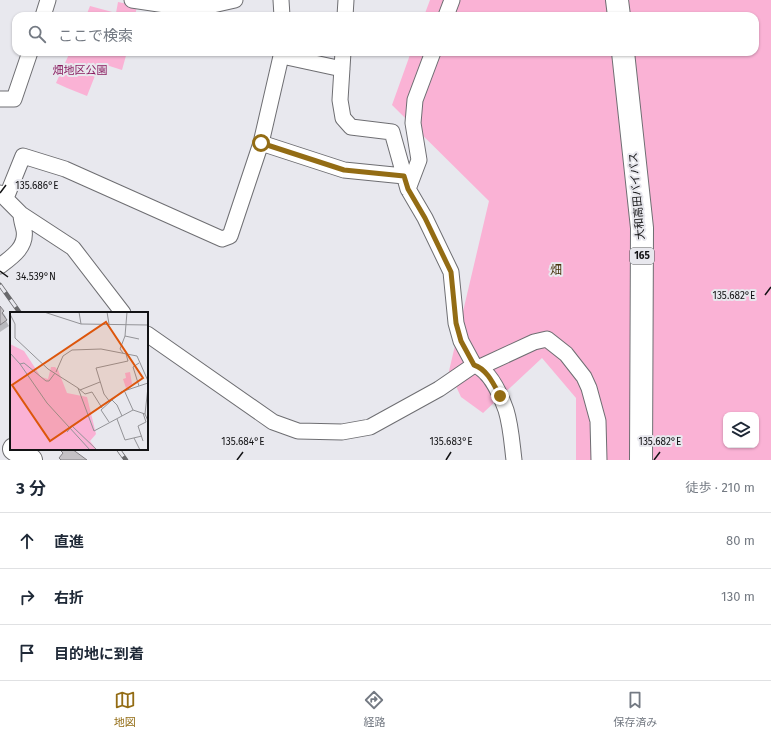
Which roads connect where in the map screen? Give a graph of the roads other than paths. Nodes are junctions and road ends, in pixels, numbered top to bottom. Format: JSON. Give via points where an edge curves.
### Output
{"nodes":[{"id":1,"x":48,"y":0,"type":"edge"},
{"id":2,"x":132,"y":0,"type":"edge"},
{"id":3,"x":236,"y":0,"type":"edge"},
{"id":4,"x":281,"y":0,"type":"edge"},
{"id":5,"x":346,"y":0,"type":"edge"},
{"id":6,"x":452,"y":0,"type":"edge"},
{"id":7,"x":618,"y":0,"type":"edge"},
{"id":8,"x":153,"y":2,"type":"edge"},
{"id":9,"x":44,"y":12,"type":"edge"},
{"id":10,"x":282,"y":12,"type":"edge"},
{"id":11,"x":345,"y":12,"type":"edge"},
{"id":12,"x":448,"y":12,"type":"edge"},
{"id":13,"x":619,"y":12,"type":"edge"},
{"id":14,"x":29,"y":56,"type":"edge"},
{"id":15,"x":282,"y":56,"type":"edge"},
{"id":16,"x":290,"y":56,"type":"edge"},
{"id":17,"x":343,"y":56,"type":"edge"},
{"id":18,"x":432,"y":56,"type":"edge"},
{"id":19,"x":623,"y":56,"type":"edge"},
{"id":20,"x":342,"y":69,"type":"junction"},
{"id":21,"x":0,"y":99,"type":"edge"},
{"id":22,"x":261,"y":143,"type":"junction"},
{"id":23,"x":406,"y":183,"type":"junction"},
{"id":24,"x":3,"y":196,"type":"edge"},
{"id":25,"x":21,"y":214,"type":"junction"},
{"id":26,"x":0,"y":266,"type":"edge"},
{"id":27,"x":122,"y":312,"type":"edge"},
{"id":28,"x":148,"y":335,"type":"edge"},
{"id":29,"x":477,"y":366,"type":"junction"},
{"id":30,"x":0,"y":440,"type":"edge"},
{"id":31,"x":10,"y":446,"type":"edge"},
{"id":32,"x":16,"y":450,"type":"edge"},
{"id":33,"x":31,"y":460,"type":"edge"},
{"id":34,"x":514,"y":460,"type":"edge"},
{"id":35,"x":600,"y":460,"type":"edge"},
{"id":36,"x":641,"y":460,"type":"edge"}],
"edges":[{"from":1,"to":9,"type":"street"},
{"from":2,"to":8,"type":"street"},
{"from":3,"to":8,"type":"street","via":[[204,8]]},
{"from":4,"to":10,"type":"street"},
{"from":5,"to":11,"type":"street"},
{"from":6,"to":12,"type":"street"},
{"from":7,"to":13,"type":"highway"},
{"from":14,"to":21,"type":"street","via":[[14,99]]},
{"from":15,"to":22,"type":"street"},
{"from":16,"to":20,"type":"street"},
{"from":17,"to":20,"type":"street"},
{"from":18,"to":23,"type":"street","via":[[415,100],[413,123],[419,160]]},
{"from":19,"to":36,"type":"highway","name":"大和高田バイパス","number":"165","via":[[642,228]]},
{"from":20,"to":23,"type":"street","via":[[340,100],[343,118],[351,127],[392,132]]},
{"from":22,"to":23,"type":"street","via":[[344,170]]},
{"from":22,"to":24,"type":"street","via":[[230,236],[222,239],[65,169],[23,156]]},
{"from":23,"to":29,"type":"street","via":[[451,272],[456,323],[461,341]]},
{"from":24,"to":25,"type":"street"},
{"from":25,"to":26,"type":"street","via":[[23,242],[18,252]]},
{"from":25,"to":27,"type":"street","via":[[73,248]]},
{"from":28,"to":29,"type":"street","via":[[273,422],[298,431],[342,432],[370,427]]},
{"from":29,"to":34,"type":"street","via":[[493,382],[506,411]]},
{"from":29,"to":35,"type":"street","via":[[547,339],[566,354],[584,377],[589,388],[598,421]]},
{"from":30,"to":31,"type":"highway"},
{"from":32,"to":33,"type":"highway"}]}
